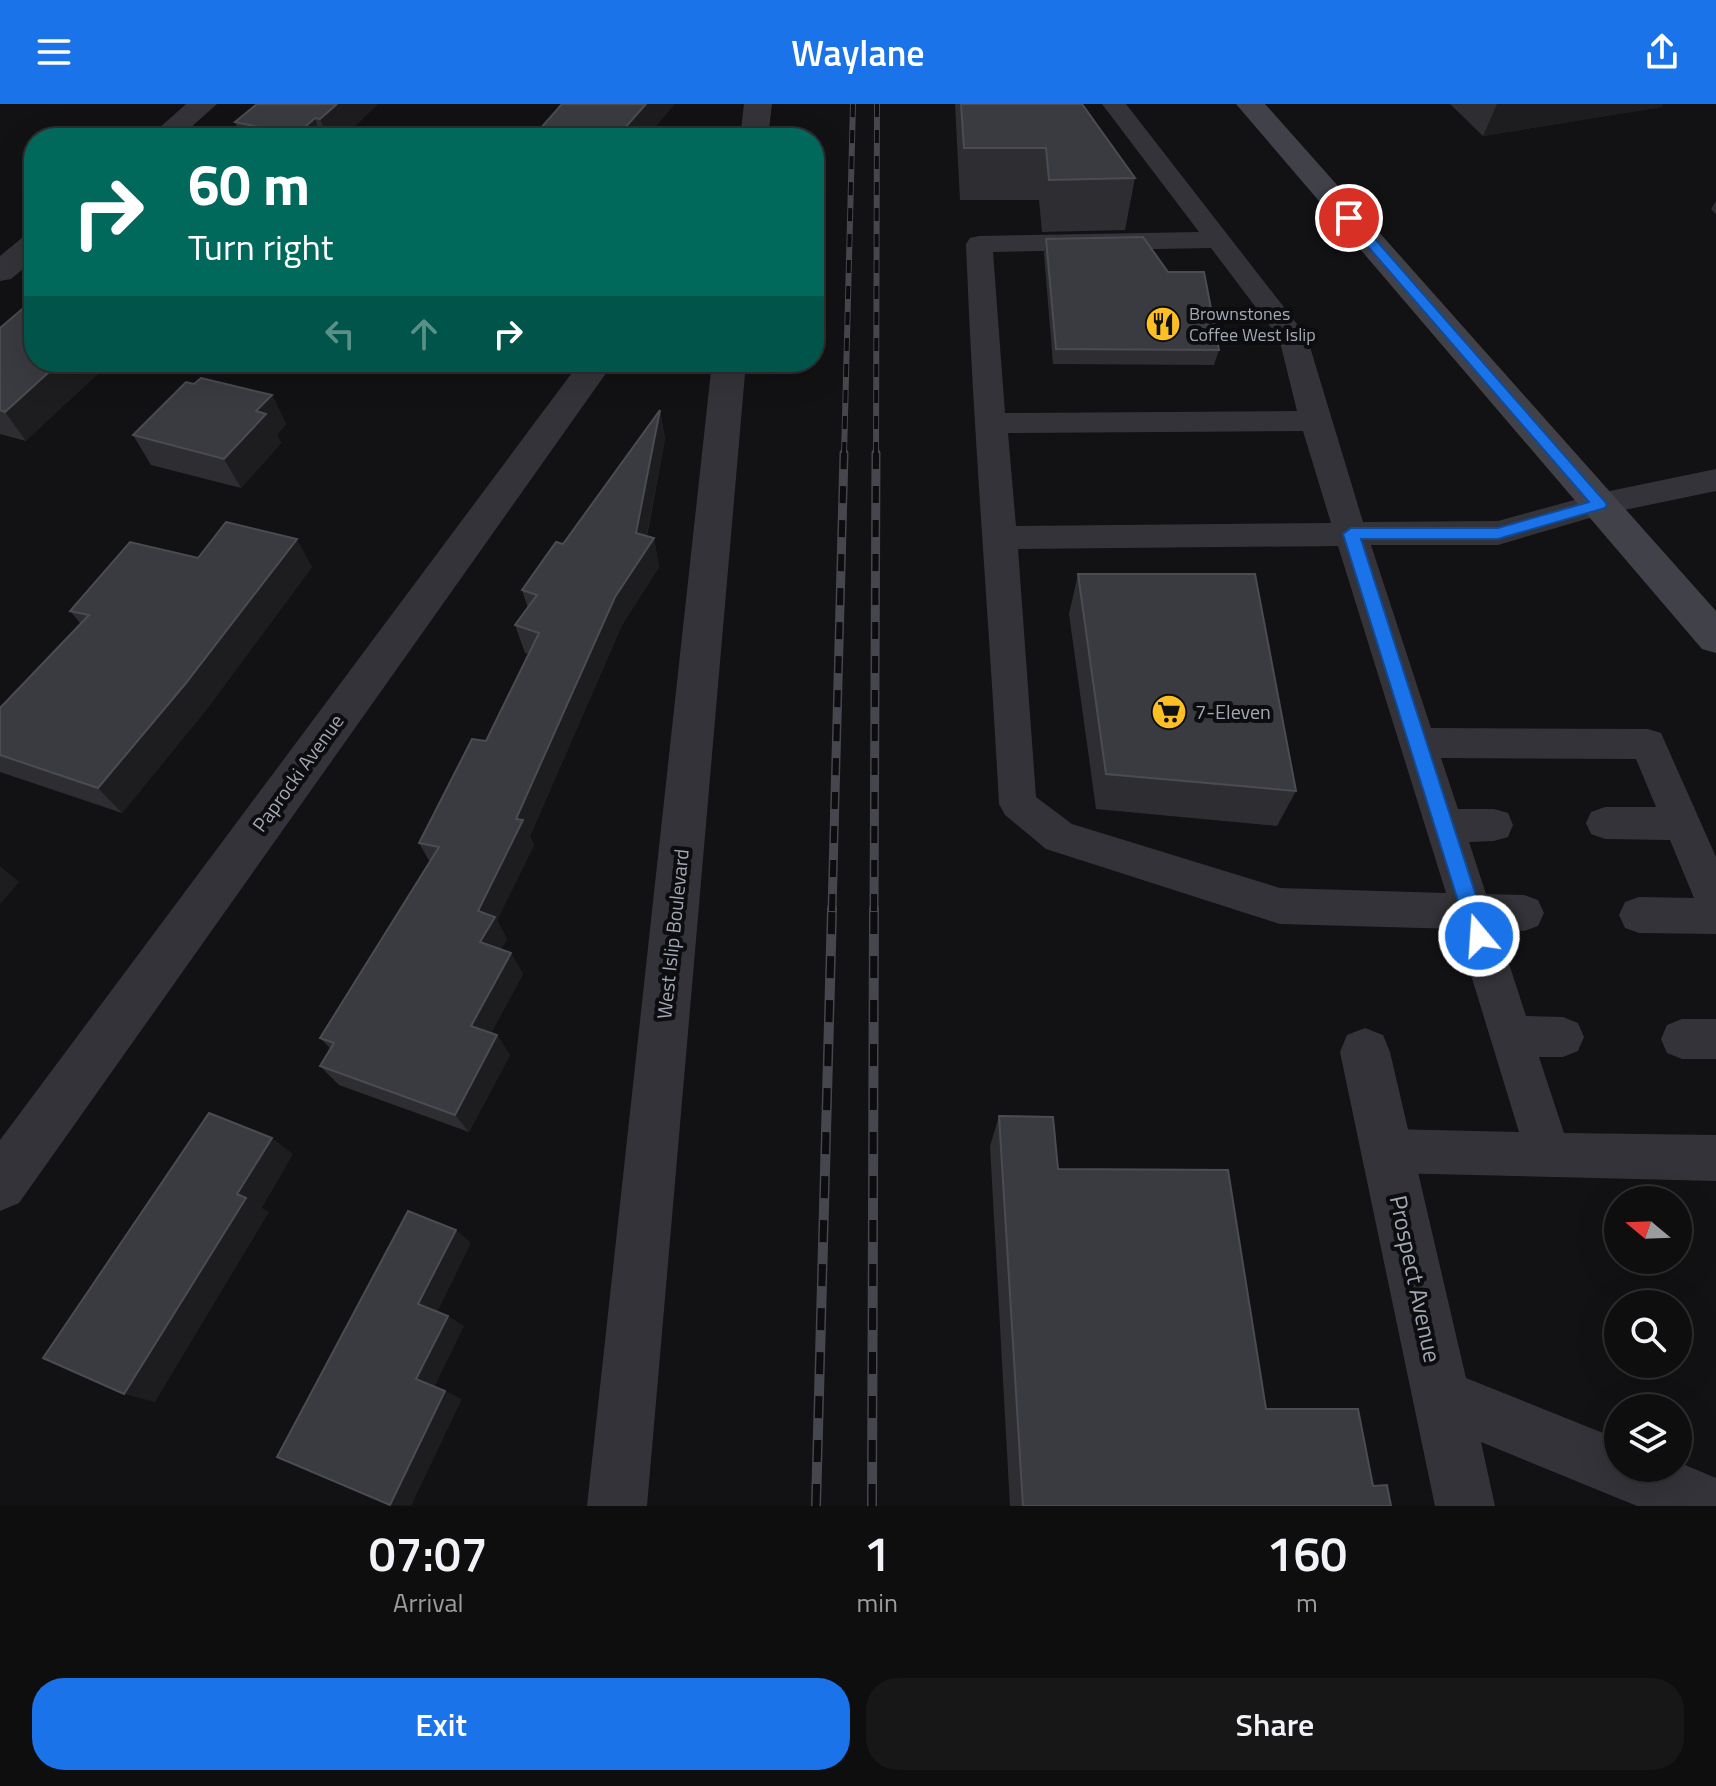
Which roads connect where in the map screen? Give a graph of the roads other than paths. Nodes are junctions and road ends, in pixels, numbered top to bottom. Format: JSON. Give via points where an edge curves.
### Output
{"nodes":[{"id":1,"x":203,"y":104,"type":"edge"},
{"id":2,"x":758,"y":104,"type":"edge"},
{"id":3,"x":1114,"y":104,"type":"edge"},
{"id":4,"x":1250,"y":104,"type":"edge"},
{"id":5,"x":174,"y":128,"type":"edge"},
{"id":6,"x":755,"y":128,"type":"edge"},
{"id":7,"x":1218,"y":240,"type":"junction"},
{"id":8,"x":24,"y":252,"type":"edge"},
{"id":9,"x":0,"y":272,"type":"edge"},
{"id":10,"x":590,"y":372,"type":"edge"},
{"id":11,"x":728,"y":372,"type":"edge"},
{"id":12,"x":1315,"y":421,"type":"junction"},
{"id":13,"x":992,"y":423,"type":"junction"},
{"id":14,"x":1716,"y":480,"type":"edge"},
{"id":15,"x":1600,"y":504,"type":"junction"},
{"id":16,"x":1351,"y":534,"type":"junction"},
{"id":17,"x":1001,"y":538,"type":"junction"},
{"id":18,"x":1716,"y":638,"type":"edge"},
{"id":19,"x":1420,"y":743,"type":"junction"},
{"id":20,"x":1605,"y":823,"type":"dead end"},
{"id":21,"x":1682,"y":824,"type":"junction"},
{"id":22,"x":1494,"y":825,"type":"dead end"},
{"id":23,"x":1443,"y":826,"type":"junction"},
{"id":24,"x":1716,"y":903,"type":"edge"},
{"id":25,"x":1471,"y":911,"type":"junction"},
{"id":26,"x":1524,"y":913,"type":"dead end"},
{"id":27,"x":1639,"y":915,"type":"dead end"},
{"id":28,"x":1716,"y":916,"type":"edge"},
{"id":29,"x":1511,"y":1036,"type":"junction"},
{"id":30,"x":1563,"y":1037,"type":"dead end"},
{"id":31,"x":1365,"y":1052,"type":"dead end"},
{"id":32,"x":1388,"y":1151,"type":"junction"},
{"id":33,"x":1549,"y":1155,"type":"junction"},
{"id":34,"x":1716,"y":1158,"type":"edge"},
{"id":35,"x":0,"y":1184,"type":"edge"},
{"id":36,"x":1441,"y":1397,"type":"junction"},
{"id":37,"x":617,"y":1506,"type":"edge"},
{"id":38,"x":1465,"y":1506,"type":"edge"},
{"id":39,"x":1711,"y":1506,"type":"edge"}],
"edges":[{"from":1,"to":5,"type":"street"},
{"from":2,"to":6,"type":"street"},
{"from":3,"to":7,"type":"lane"},
{"from":4,"to":15,"type":"main road"},
{"from":7,"to":12,"type":"lane","via":[[1293,337]]},
{"from":7,"to":13,"type":"lane","via":[[979,244]]},
{"from":8,"to":9,"type":"street"},
{"from":10,"to":35,"type":"street","name":"Paprocki Avenue"},
{"from":11,"to":37,"type":"street","name":"West Islip Boulevard"},
{"from":12,"to":13,"type":"lane"},
{"from":12,"to":16,"type":"lane"},
{"from":13,"to":17,"type":"lane"},
{"from":14,"to":15,"type":"lane"},
{"from":15,"to":16,"type":"lane","via":[[1498,533]]},
{"from":15,"to":18,"type":"main road"},
{"from":16,"to":17,"type":"lane"},
{"from":16,"to":19,"type":"lane"},
{"from":17,"to":25,"type":"lane","via":[[1018,804],[1060,837],[1280,906]]},
{"from":19,"to":21,"type":"lane","via":[[1648,744]]},
{"from":19,"to":23,"type":"lane"},
{"from":20,"to":21,"type":"lane"},
{"from":21,"to":24,"type":"lane"},
{"from":22,"to":23,"type":"lane"},
{"from":23,"to":25,"type":"lane"},
{"from":25,"to":26,"type":"lane"},
{"from":25,"to":29,"type":"lane"},
{"from":27,"to":28,"type":"lane"},
{"from":29,"to":30,"type":"lane"},
{"from":29,"to":33,"type":"lane"},
{"from":31,"to":32,"type":"street","name":"Prospect Avenue"},
{"from":32,"to":33,"type":"lane"},
{"from":32,"to":36,"type":"street","name":"Prospect Avenue"},
{"from":33,"to":34,"type":"lane"},
{"from":36,"to":38,"type":"street","name":"Prospect Avenue"},
{"from":36,"to":39,"type":"street"}]}
